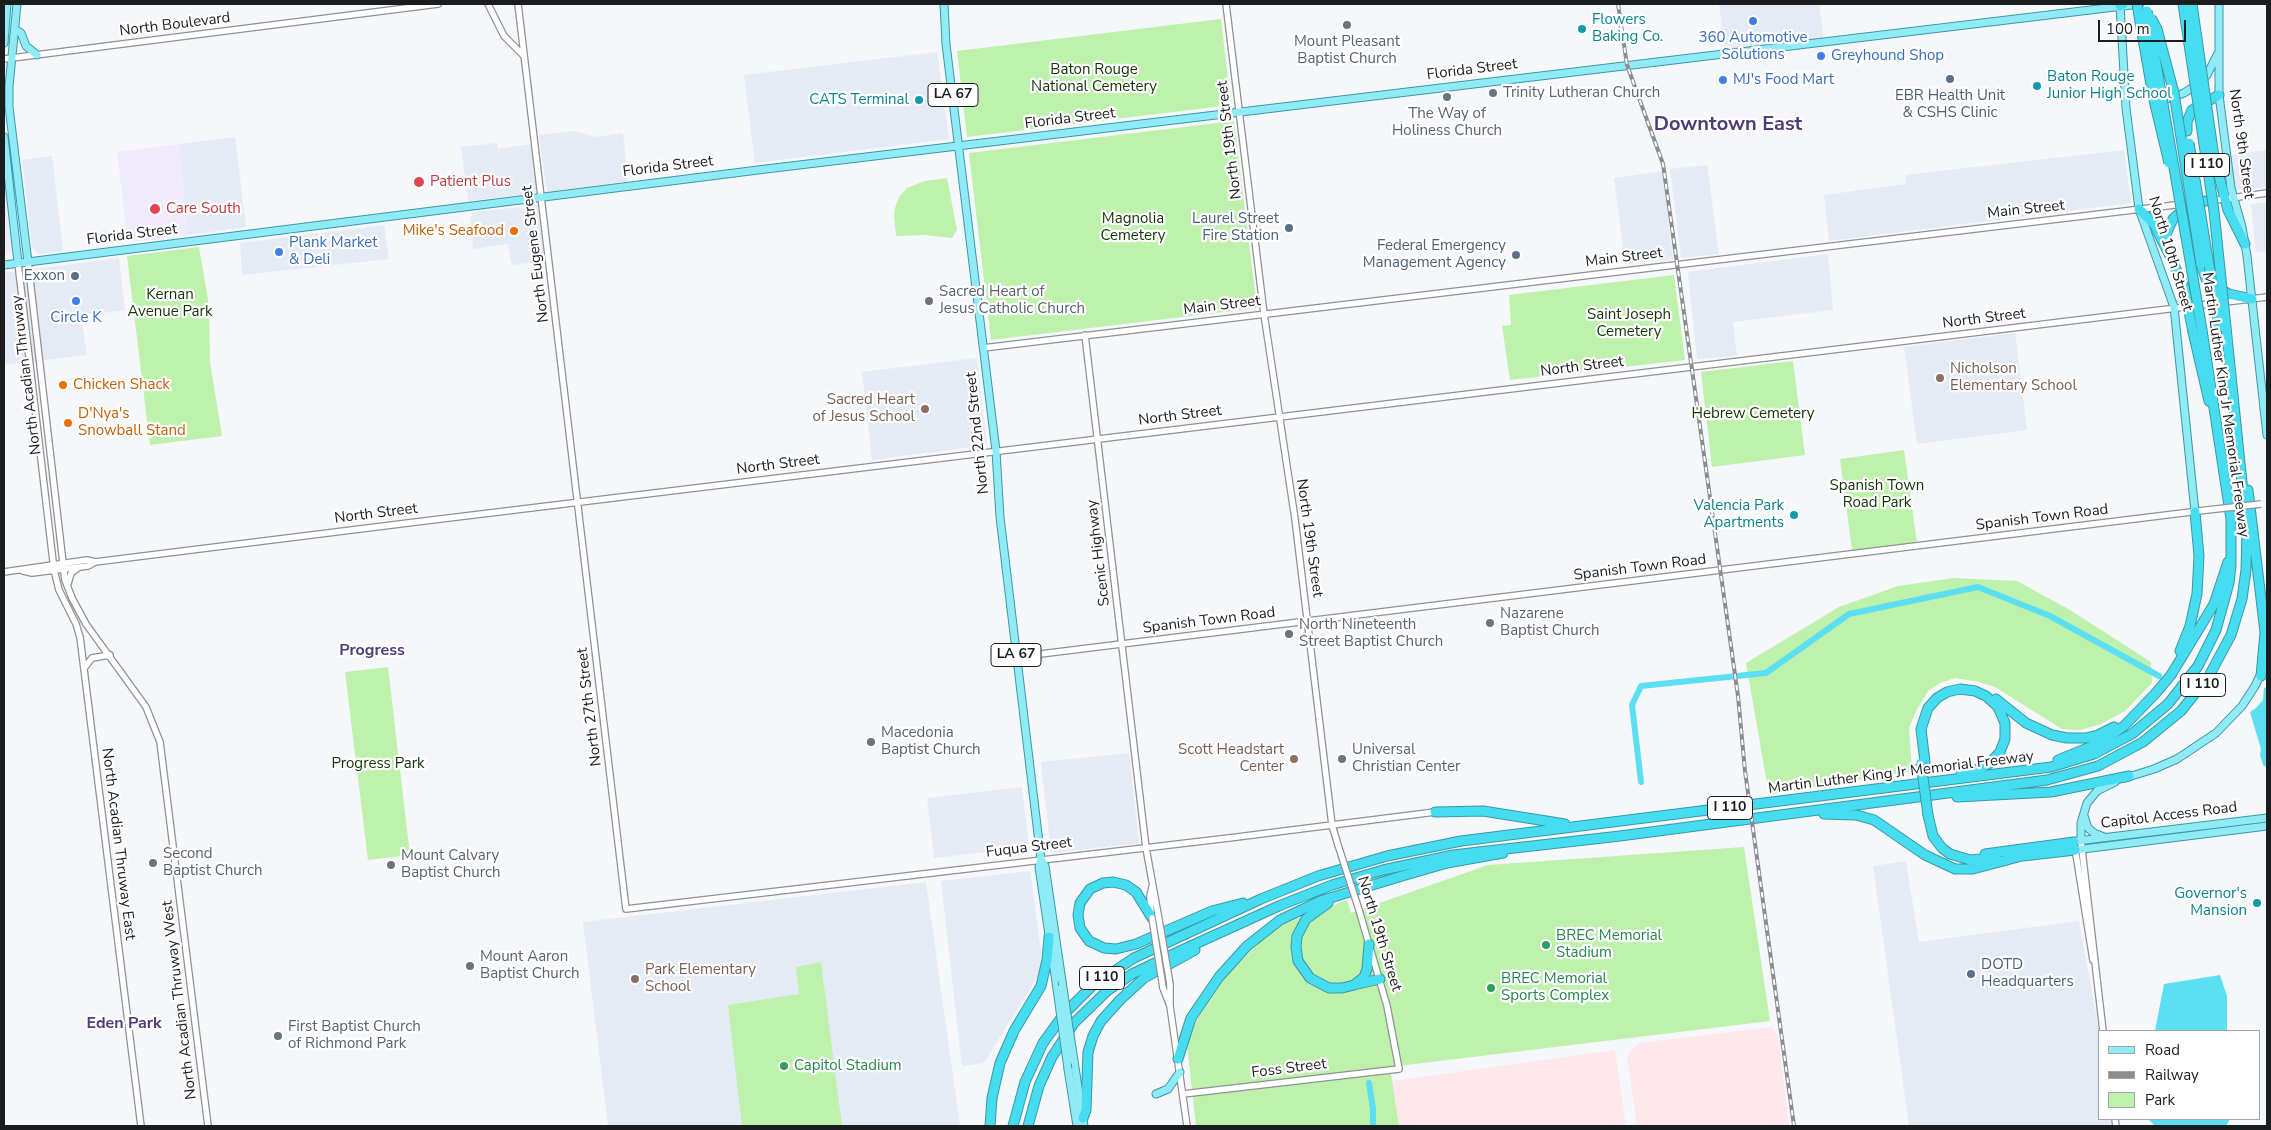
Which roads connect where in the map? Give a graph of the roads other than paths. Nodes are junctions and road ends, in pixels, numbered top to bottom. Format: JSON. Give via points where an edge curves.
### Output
{"nodes":[{"id":1,"x":7,"y":4,"type":"edge"},
{"id":2,"x":17,"y":4,"type":"edge"},
{"id":3,"x":438,"y":4,"type":"edge"},
{"id":4,"x":488,"y":4,"type":"edge"},
{"id":5,"x":518,"y":4,"type":"edge"},
{"id":6,"x":944,"y":4,"type":"edge"},
{"id":7,"x":1226,"y":4,"type":"edge"},
{"id":8,"x":2138,"y":4,"type":"edge"},
{"id":9,"x":2183,"y":4,"type":"edge"},
{"id":10,"x":2192,"y":4,"type":"edge"},
{"id":11,"x":2218,"y":4,"type":"edge"},
{"id":12,"x":2121,"y":5,"type":"edge"},
{"id":13,"x":2146,"y":7,"type":"edge"},
{"id":14,"x":16,"y":30,"type":"junction"},
{"id":15,"x":4,"y":43,"type":"edge"},
{"id":16,"x":2219,"y":51,"type":"junction"},
{"id":17,"x":37,"y":55,"type":"junction"},
{"id":18,"x":524,"y":56,"type":"junction"},
{"id":19,"x":13,"y":58,"type":"junction"},
{"id":20,"x":4,"y":59,"type":"edge"},
{"id":21,"x":2219,"y":96,"type":"junction"},
{"id":22,"x":2153,"y":104,"type":"dead end"},
{"id":23,"x":1240,"y":112,"type":"junction"},
{"id":24,"x":4,"y":137,"type":"edge"},
{"id":25,"x":959,"y":146,"type":"junction"},
{"id":26,"x":2267,"y":193,"type":"edge"},
{"id":27,"x":542,"y":197,"type":"junction"},
{"id":28,"x":2180,"y":197,"type":"junction"},
{"id":29,"x":2229,"y":198,"type":"junction"},
{"id":30,"x":2205,"y":201,"type":"junction"},
{"id":31,"x":2139,"y":209,"type":"junction"},
{"id":32,"x":2245,"y":244,"type":"joint"},
{"id":33,"x":2166,"y":247,"type":"junction"},
{"id":34,"x":28,"y":262,"type":"junction"},
{"id":35,"x":18,"y":263,"type":"junction"},
{"id":36,"x":4,"y":265,"type":"edge"},
{"id":37,"x":2267,"y":297,"type":"edge"},
{"id":38,"x":2252,"y":299,"type":"junction"},
{"id":39,"x":2174,"y":307,"type":"junction"},
{"id":40,"x":1264,"y":314,"type":"junction"},
{"id":41,"x":2222,"y":327,"type":"junction"},
{"id":42,"x":2198,"y":331,"type":"junction"},
{"id":43,"x":1085,"y":335,"type":"junction"},
{"id":44,"x":983,"y":348,"type":"junction"},
{"id":45,"x":2230,"y":366,"type":"junction"},
{"id":46,"x":1279,"y":416,"type":"junction"},
{"id":47,"x":2267,"y":435,"type":"edge"},
{"id":48,"x":1098,"y":438,"type":"junction"},
{"id":49,"x":996,"y":451,"type":"junction"},
{"id":50,"x":578,"y":502,"type":"junction"},
{"id":51,"x":2264,"y":503,"type":"edge"},
{"id":52,"x":2195,"y":512,"type":"junction"},
{"id":53,"x":2232,"y":553,"type":"junction"},
{"id":54,"x":96,"y":562,"type":"junction"},
{"id":55,"x":63,"y":566,"type":"junction"},
{"id":56,"x":54,"y":567,"type":"junction"},
{"id":57,"x":79,"y":567,"type":"junction"},
{"id":58,"x":4,"y":572,"type":"edge"},
{"id":59,"x":67,"y":586,"type":"junction"},
{"id":60,"x":1307,"y":622,"type":"junction"},
{"id":61,"x":1122,"y":644,"type":"junction"},
{"id":62,"x":110,"y":655,"type":"junction"},
{"id":63,"x":1016,"y":657,"type":"junction"},
{"id":64,"x":2267,"y":661,"type":"edge"},
{"id":65,"x":84,"y":668,"type":"junction"},
{"id":66,"x":2168,"y":676,"type":"junction"},
{"id":67,"x":2261,"y":676,"type":"junction"},
{"id":68,"x":2126,"y":722,"type":"junction"},
{"id":69,"x":1923,"y":763,"type":"junction"},
{"id":70,"x":2037,"y":770,"type":"junction"},
{"id":71,"x":2130,"y":776,"type":"junction"},
{"id":72,"x":1874,"y":789,"type":"junction"},
{"id":73,"x":1906,"y":799,"type":"junction"},
{"id":74,"x":2083,"y":811,"type":"junction"},
{"id":75,"x":1434,"y":812,"type":"joint"},
{"id":76,"x":1799,"y":812,"type":"junction"},
{"id":77,"x":1929,"y":814,"type":"junction"},
{"id":78,"x":2267,"y":818,"type":"edge"},
{"id":79,"x":1332,"y":825,"type":"junction"},
{"id":80,"x":1585,"y":825,"type":"junction"},
{"id":81,"x":2267,"y":826,"type":"edge"},
{"id":82,"x":2109,"y":837,"type":"junction"},
{"id":83,"x":2078,"y":845,"type":"junction"},
{"id":84,"x":1146,"y":848,"type":"junction"},
{"id":85,"x":1515,"y":849,"type":"junction"},
{"id":86,"x":2018,"y":857,"type":"junction"},
{"id":87,"x":1041,"y":860,"type":"junction"},
{"id":88,"x":1365,"y":888,"type":"junction"},
{"id":89,"x":1261,"y":899,"type":"junction"},
{"id":90,"x":626,"y":909,"type":"joint"},
{"id":91,"x":1155,"y":916,"type":"junction"},
{"id":92,"x":1232,"y":927,"type":"junction"},
{"id":93,"x":1049,"y":938,"type":"junction"},
{"id":94,"x":1369,"y":944,"type":"junction"},
{"id":95,"x":1380,"y":979,"type":"junction"},
{"id":96,"x":1351,"y":986,"type":"junction"},
{"id":97,"x":1170,"y":1006,"type":"junction"},
{"id":98,"x":2103,"y":1030,"type":"edge"},
{"id":99,"x":1178,"y":1058,"type":"junction"},
{"id":100,"x":1399,"y":1069,"type":"joint"},
{"id":101,"x":1180,"y":1072,"type":"junction"},
{"id":102,"x":1156,"y":1094,"type":"dead end"},
{"id":103,"x":1183,"y":1094,"type":"junction"},
{"id":104,"x":1083,"y":1122,"type":"edge"},
{"id":105,"x":141,"y":1126,"type":"edge"},
{"id":106,"x":208,"y":1126,"type":"edge"},
{"id":107,"x":990,"y":1126,"type":"edge"},
{"id":108,"x":1013,"y":1126,"type":"edge"},
{"id":109,"x":1028,"y":1126,"type":"edge"},
{"id":110,"x":1077,"y":1126,"type":"edge"},
{"id":111,"x":1187,"y":1126,"type":"edge"}],
"edges":[{"from":1,"to":15,"type":"main road"},
{"from":2,"to":14,"type":"main road","name":"North Acadian Thruway"},
{"from":3,"to":17,"type":"street","name":"North Boulevard"},
{"from":4,"to":18,"type":"street","via":[[504,36]]},
{"from":5,"to":18,"type":"street","name":"North Eugene Street"},
{"from":6,"to":25,"type":"main road","name":"North 22nd Street","number":"LA 67"},
{"from":7,"to":23,"type":"street","name":"North 19th Street"},
{"from":8,"to":12,"type":"main road","name":"Florida Street"},
{"from":8,"to":28,"type":"highway","bridge":true,"via":[[2160,130]]},
{"from":9,"to":41,"type":"highway","name":"Martin Luther King Jr Memorial Freeway","number":"I 110","bridge":true,"via":[[2214,211]]},
{"from":10,"to":29,"type":"highway","bridge":true,"via":[[2214,158]]},
{"from":11,"to":16,"type":"main road","name":"North 9th Street"},
{"from":12,"to":23,"type":"main road","name":"Florida Street"},
{"from":12,"to":31,"type":"main road","name":"North 10th Street","via":[[2126,108]]},
{"from":13,"to":28,"type":"highway","name":"Martin Luther King Jr Memorial Freeway","number":"I 110","bridge":true},
{"from":13,"to":38,"type":"highway","bridge":true,"via":[[2157,29],[2174,93],[2206,279],[2229,294]]},
{"from":14,"to":17,"type":"main road","via":[[21,33],[26,46]]},
{"from":14,"to":19,"type":"main road","name":"North Acadian Thruway"},
{"from":16,"to":21,"type":"main road","name":"North 9th Street"},
{"from":16,"to":22,"type":"main road","via":[[2207,75],[2198,84],[2184,93]]},
{"from":17,"to":19,"type":"street","name":"North Boulevard"},
{"from":18,"to":27,"type":"street","name":"North Eugene Street"},
{"from":19,"to":20,"type":"street","name":"North Boulevard"},
{"from":19,"to":34,"type":"main road","name":"North Acadian Thruway","via":[[9,107]]},
{"from":21,"to":29,"type":"main road","name":"North 9th Street"},
{"from":21,"to":41,"type":"highway","bridge":true,"via":[[2192,110],[2186,122]]},
{"from":23,"to":25,"type":"main road","name":"Florida Street"},
{"from":23,"to":40,"type":"street","name":"North 19th Street"},
{"from":24,"to":35,"type":"main road","name":"North Acadian Thruway"},
{"from":25,"to":27,"type":"main road","name":"Florida Street"},
{"from":25,"to":44,"type":"main road","name":"North 22nd Street","number":"LA 67"},
{"from":26,"to":29,"type":"street","name":"Main Street"},
{"from":27,"to":34,"type":"main road","name":"Florida Street"},
{"from":27,"to":50,"type":"street","name":"North Eugene Street"},
{"from":28,"to":42,"type":"highway","name":"Martin Luther King Jr Memorial Freeway","number":"I 110","bridge":true},
{"from":29,"to":30,"type":"street","name":"Main Street"},
{"from":29,"to":32,"type":"highway","via":[[2234,224]]},
{"from":30,"to":31,"type":"street","name":"Main Street"},
{"from":30,"to":33,"type":"highway","via":[[2180,212],[2173,219],[2166,234]]},
{"from":31,"to":33,"type":"highway","via":[[2154,224]]},
{"from":31,"to":39,"type":"main road","name":"North 10th Street"},
{"from":31,"to":40,"type":"street","name":"Main Street"},
{"from":32,"to":38,"type":"main road"},
{"from":33,"to":42,"type":"highway","bridge":true,"via":[[2184,287]]},
{"from":34,"to":35,"type":"main road","name":"Florida Street"},
{"from":34,"to":55,"type":"street","name":"North Acadian Thruway"},
{"from":35,"to":36,"type":"main road","name":"Florida Street"},
{"from":35,"to":56,"type":"street","name":"North Acadian Thruway"},
{"from":37,"to":38,"type":"street","name":"North Street"},
{"from":38,"to":39,"type":"street","name":"North Street"},
{"from":38,"to":47,"type":"main road"},
{"from":39,"to":46,"type":"street","name":"North Street"},
{"from":39,"to":52,"type":"main road","name":"North 10th Street"},
{"from":40,"to":43,"type":"street","name":"Main Street"},
{"from":40,"to":46,"type":"street","name":"North 19th Street"},
{"from":41,"to":45,"type":"highway","name":"Martin Luther King Jr Memorial Freeway","number":"I 110"},
{"from":42,"to":53,"type":"highway","name":"Martin Luther King Jr Memorial Freeway","number":"I 110","via":[[2203,383],[2216,423],[2231,519]]},
{"from":43,"to":44,"type":"street","name":"Main Street"},
{"from":43,"to":48,"type":"street","name":"Scenic Highway"},
{"from":44,"to":49,"type":"main road","name":"North 22nd Street","number":"LA 67"},
{"from":45,"to":67,"type":"highway","via":[[2254,524],[2264,622]]},
{"from":45,"to":73,"type":"highway","name":"Martin Luther King Jr Memorial Freeway","number":"I 110","via":[[2246,522],[2246,570],[2231,635],[2200,688],[2181,711],[2152,736],[2122,755],[2090,769],[2047,780]]},
{"from":46,"to":48,"type":"street","name":"North Street"},
{"from":46,"to":60,"type":"street","name":"North 19th Street"},
{"from":48,"to":49,"type":"street","name":"North Street"},
{"from":48,"to":61,"type":"street","name":"Scenic Highway"},
{"from":49,"to":50,"type":"street","name":"North Street"},
{"from":49,"to":63,"type":"main road","name":"North 22nd Street","number":"LA 67"},
{"from":50,"to":54,"type":"street","name":"North Street"},
{"from":50,"to":90,"type":"street","name":"North 27th Street"},
{"from":51,"to":52,"type":"street","name":"Spanish Town Road","bridge":true},
{"from":52,"to":60,"type":"street","name":"Spanish Town Road"},
{"from":52,"to":66,"type":"highway","via":[[2199,568],[2196,603],[2187,634]]},
{"from":53,"to":66,"type":"highway","via":[[2214,604]]},
{"from":53,"to":70,"type":"highway","name":"Martin Luther King Jr Memorial Freeway","number":"I 110","via":[[2228,592],[2216,630],[2198,666],[2176,696],[2147,723],[2113,745],[2075,761]]},
{"from":54,"to":55,"type":"street","name":"North Street","via":[[87,560]]},
{"from":54,"to":57,"type":"street","name":"North Street"},
{"from":55,"to":56,"type":"street","name":"North Street"},
{"from":55,"to":57,"type":"street","name":"North Street"},
{"from":55,"to":59,"type":"street","name":"North Acadian Thruway West"},
{"from":56,"to":58,"type":"street","name":"North Street","via":[[32,573]]},
{"from":56,"to":65,"type":"street","name":"North Acadian Thruway East","via":[[62,598],[78,628]]},
{"from":57,"to":59,"type":"street","via":[[71,573]]},
{"from":59,"to":62,"type":"street","name":"North Acadian Thruway West","via":[[79,612]]},
{"from":60,"to":61,"type":"street","name":"Spanish Town Road"},
{"from":60,"to":79,"type":"street","name":"North 19th Street"},
{"from":61,"to":63,"type":"street","name":"Spanish Town Road"},
{"from":61,"to":84,"type":"street","name":"Scenic Highway"},
{"from":62,"to":65,"type":"street","via":[[92,658]]},
{"from":62,"to":106,"type":"street","name":"North Acadian Thruway West","via":[[146,707],[160,742]]},
{"from":63,"to":87,"type":"main road","name":"North 22nd Street","number":"LA 67"},
{"from":64,"to":67,"type":"main road"},
{"from":65,"to":105,"type":"street","name":"North Acadian Thruway East"},
{"from":66,"to":68,"type":"highway","via":[[2149,701]]},
{"from":67,"to":71,"type":"main road","via":[[2237,712],[2208,739],[2166,764]]},
{"from":68,"to":69,"type":"highway","via":[[2086,738],[2060,737],[2035,729],[1979,688],[1952,686],[1934,695],[1920,715],[1917,730]]},
{"from":68,"to":70,"type":"highway","via":[[2098,743]]},
{"from":69,"to":72,"type":"highway","via":[[1922,725],[1928,708],[1937,698],[1951,691],[1971,690],[1996,704],[2006,733],[2000,752],[1990,763],[1970,772],[1933,776]]},
{"from":69,"to":77,"type":"highway","bridge":true},
{"from":70,"to":72,"type":"highway","name":"Martin Luther King Jr Memorial Freeway","number":"I 110"},
{"from":71,"to":73,"type":"highway","via":[[2051,792]]},
{"from":71,"to":74,"type":"main road","via":[[2097,791]]},
{"from":72,"to":80,"type":"highway","name":"Martin Luther King Jr Memorial Freeway","number":"I 110"},
{"from":73,"to":76,"type":"highway","name":"Martin Luther King Jr Memorial Freeway","number":"I 110"},
{"from":74,"to":82,"type":"main road","via":[[2084,822],[2091,831]]},
{"from":74,"to":83,"type":"main road"},
{"from":75,"to":79,"type":"street","name":"Fuqua Street"},
{"from":75,"to":80,"type":"highway","via":[[1475,810]]},
{"from":76,"to":85,"type":"highway","name":"Martin Luther King Jr Memorial Freeway","number":"I 110"},
{"from":76,"to":86,"type":"highway","via":[[1869,818],[1937,862],[1955,869],[1979,868]]},
{"from":77,"to":83,"type":"highway","via":[[1941,841],[1964,854]]},
{"from":77,"to":86,"type":"highway","via":[[1929,827],[1935,840],[1954,857],[1970,860]]},
{"from":78,"to":82,"type":"main road","name":"Capitol Access Road"},
{"from":79,"to":84,"type":"street","name":"Fuqua Street"},
{"from":79,"to":94,"type":"street","name":"North 19th Street","bridge":true},
{"from":80,"to":89,"type":"highway","name":"Martin Luther King Jr Memorial Freeway","number":"I 110","via":[[1461,841],[1387,856],[1328,873]]},
{"from":81,"to":83,"type":"main road","name":"Capitol Access Road"},
{"from":82,"to":83,"type":"main road","name":"Capitol Access Road"},
{"from":83,"to":86,"type":"highway"},
{"from":83,"to":98,"type":"street"},
{"from":84,"to":87,"type":"street","name":"Fuqua Street"},
{"from":84,"to":91,"type":"street","name":"Scenic Highway"},
{"from":85,"to":88,"type":"highway","via":[[1434,867]]},
{"from":85,"to":92,"type":"highway","name":"Martin Luther King Jr Memorial Freeway","number":"I 110","via":[[1453,855],[1367,875],[1294,900]]},
{"from":87,"to":90,"type":"street","name":"Fuqua Street"},
{"from":87,"to":93,"type":"main road","name":"North 22nd Street","number":"LA 67","via":[[1039,867]]},
{"from":87,"to":104,"type":"main road","name":"North 22nd Street","number":"LA 67","bridge":true,"via":[[1046,871]]},
{"from":88,"to":96,"type":"highway","via":[[1317,909],[1302,925],[1296,940],[1298,961],[1310,978],[1329,988]]},
{"from":88,"to":99,"type":"highway","via":[[1296,911],[1247,946],[1195,1011]]},
{"from":89,"to":91,"type":"highway","via":[[1221,908],[1136,944],[1116,949],[1100,947],[1086,938],[1080,928],[1078,912],[1090,889],[1113,882],[1136,892]]},
{"from":89,"to":108,"type":"highway","name":"Martin Luther King Jr Memorial Freeway","number":"I 110","via":[[1134,958],[1083,994],[1040,1048],[1023,1087]]},
{"from":91,"to":97,"type":"street","name":"Scenic Highway","bridge":true,"via":[[1170,984]]},
{"from":91,"to":97,"type":"street","name":"Scenic Highway","bridge":true,"via":[[1162,988]]},
{"from":92,"to":104,"type":"highway","via":[[1144,978],[1101,1021],[1088,1052]]},
{"from":92,"to":109,"type":"highway","name":"Martin Luther King Jr Memorial Freeway","number":"I 110","via":[[1132,974],[1094,1002],[1067,1033],[1048,1064]]},
{"from":93,"to":107,"type":"highway","via":[[1041,986],[1014,1031],[1000,1063],[994,1084]]},
{"from":93,"to":110,"type":"main road","name":"North 22nd Street","number":"LA 67","bridge":true},
{"from":94,"to":95,"type":"street","name":"North 19th Street"},
{"from":94,"to":96,"type":"highway","via":[[1366,974]]},
{"from":95,"to":96,"type":"highway"},
{"from":95,"to":100,"type":"street","name":"North 19th Street"},
{"from":97,"to":99,"type":"street","name":"Scenic Highway"},
{"from":99,"to":101,"type":"street","name":"Scenic Highway"},
{"from":100,"to":103,"type":"street","name":"Foss Street"},
{"from":101,"to":102,"type":"main road","via":[[1168,1089]]},
{"from":101,"to":103,"type":"street","name":"Scenic Highway"},
{"from":103,"to":111,"type":"street","name":"Scenic Highway"}]}
